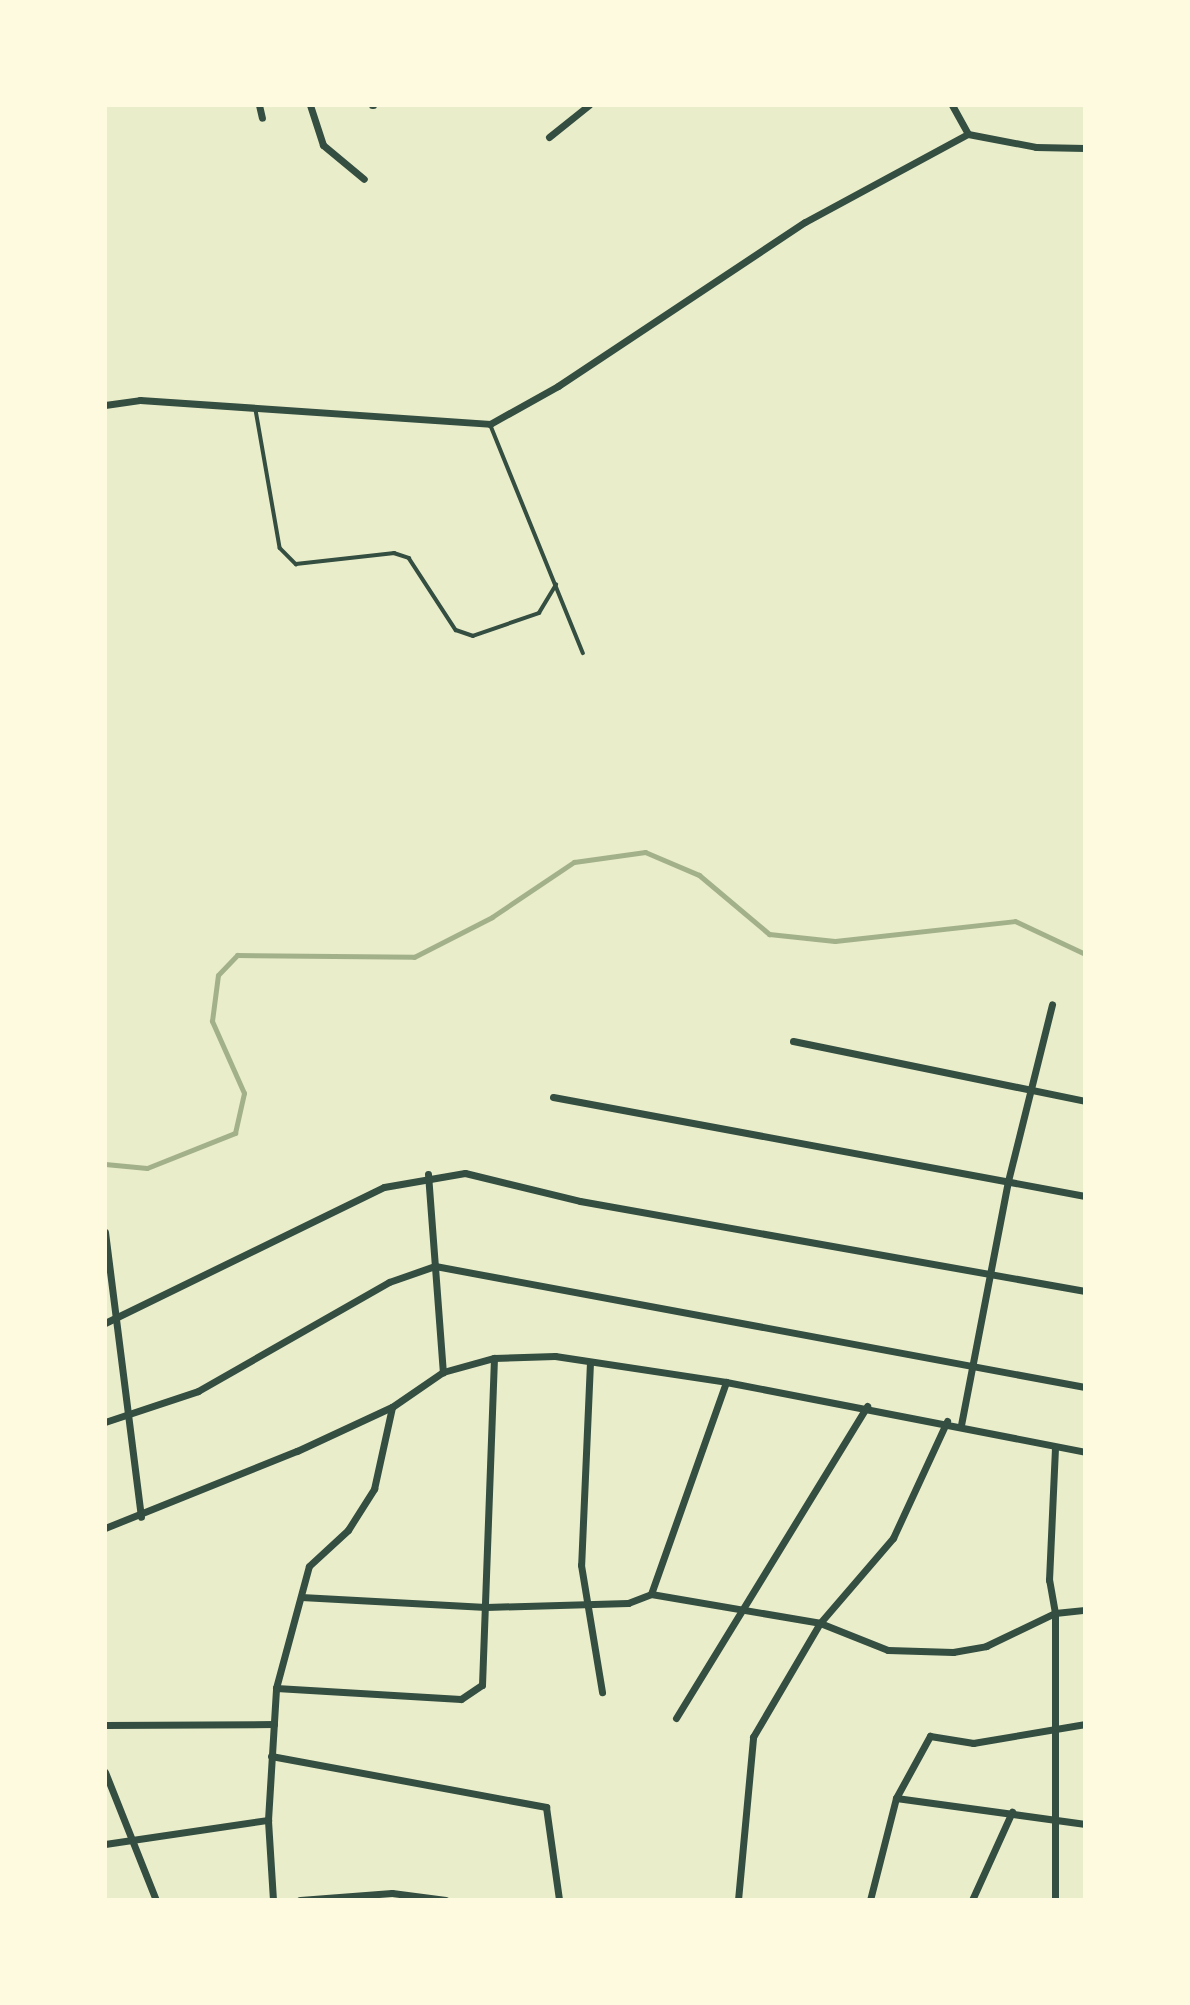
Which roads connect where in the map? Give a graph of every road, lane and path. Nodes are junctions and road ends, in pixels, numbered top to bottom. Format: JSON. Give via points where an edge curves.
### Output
{"nodes":[{"id":1,"x":258,"y":105,"type":"edge"},
{"id":2,"x":310,"y":105,"type":"edge"},
{"id":3,"x":589,"y":105,"type":"edge"},
{"id":4,"x":952,"y":105,"type":"edge"},
{"id":5,"x":262,"y":118,"type":"dead end"},
{"id":6,"x":968,"y":134,"type":"junction"},
{"id":7,"x":549,"y":138,"type":"dead end"},
{"id":8,"x":1085,"y":148,"type":"edge"},
{"id":9,"x":364,"y":179,"type":"dead end"},
{"id":10,"x":105,"y":405,"type":"edge"},
{"id":11,"x":255,"y":406,"type":"junction"},
{"id":12,"x":490,"y":424,"type":"junction"},
{"id":13,"x":556,"y":585,"type":"junction"},
{"id":14,"x":583,"y":653,"type":"dead end"},
{"id":15,"x":1052,"y":1004,"type":"dead end"},
{"id":16,"x":793,"y":1041,"type":"dead end"},
{"id":17,"x":1032,"y":1091,"type":"junction"},
{"id":18,"x":553,"y":1097,"type":"dead end"},
{"id":19,"x":1085,"y":1101,"type":"edge"},
{"id":20,"x":428,"y":1174,"type":"junction"},
{"id":21,"x":1008,"y":1181,"type":"junction"},
{"id":22,"x":1085,"y":1195,"type":"edge"},
{"id":23,"x":105,"y":1232,"type":"edge"},
{"id":24,"x":435,"y":1266,"type":"junction"},
{"id":25,"x":990,"y":1274,"type":"junction"},
{"id":26,"x":1085,"y":1291,"type":"edge"},
{"id":27,"x":116,"y":1320,"type":"junction"},
{"id":28,"x":105,"y":1323,"type":"edge"},
{"id":29,"x":494,"y":1358,"type":"junction"},
{"id":30,"x":590,"y":1362,"type":"junction"},
{"id":31,"x":973,"y":1364,"type":"junction"},
{"id":32,"x":443,"y":1372,"type":"junction"},
{"id":33,"x":726,"y":1382,"type":"junction"},
{"id":34,"x":1085,"y":1387,"type":"edge"},
{"id":35,"x":392,"y":1406,"type":"junction"},
{"id":36,"x":867,"y":1406,"type":"junction"},
{"id":37,"x":128,"y":1417,"type":"junction"},
{"id":38,"x":947,"y":1421,"type":"junction"},
{"id":39,"x":105,"y":1422,"type":"edge"},
{"id":40,"x":961,"y":1425,"type":"junction"},
{"id":41,"x":1055,"y":1447,"type":"junction"},
{"id":42,"x":1085,"y":1451,"type":"edge"},
{"id":43,"x":141,"y":1517,"type":"junction"},
{"id":44,"x":105,"y":1528,"type":"edge"},
{"id":45,"x":651,"y":1594,"type":"junction"},
{"id":46,"x":300,"y":1597,"type":"junction"},
{"id":47,"x":584,"y":1604,"type":"junction"},
{"id":48,"x":486,"y":1607,"type":"junction"},
{"id":49,"x":1085,"y":1610,"type":"edge"},
{"id":50,"x":737,"y":1611,"type":"junction"},
{"id":51,"x":1055,"y":1613,"type":"junction"},
{"id":52,"x":820,"y":1623,"type":"junction"},
{"id":53,"x":276,"y":1688,"type":"junction"},
{"id":54,"x":602,"y":1692,"type":"dead end"},
{"id":55,"x":676,"y":1718,"type":"dead end"},
{"id":56,"x":274,"y":1724,"type":"junction"},
{"id":57,"x":1085,"y":1724,"type":"edge"},
{"id":58,"x":105,"y":1725,"type":"edge"},
{"id":59,"x":1050,"y":1727,"type":"junction"},
{"id":60,"x":271,"y":1756,"type":"junction"},
{"id":61,"x":105,"y":1772,"type":"edge"},
{"id":62,"x":896,"y":1798,"type":"junction"},
{"id":63,"x":1012,"y":1812,"type":"junction"},
{"id":64,"x":1052,"y":1816,"type":"junction"},
{"id":65,"x":268,"y":1820,"type":"junction"},
{"id":66,"x":1085,"y":1824,"type":"edge"},
{"id":67,"x":130,"y":1839,"type":"junction"},
{"id":68,"x":105,"y":1844,"type":"edge"},
{"id":69,"x":156,"y":1900,"type":"edge"},
{"id":70,"x":273,"y":1900,"type":"edge"},
{"id":71,"x":299,"y":1900,"type":"edge"},
{"id":72,"x":446,"y":1900,"type":"edge"},
{"id":73,"x":559,"y":1900,"type":"edge"},
{"id":74,"x":738,"y":1900,"type":"edge"},
{"id":75,"x":870,"y":1900,"type":"edge"},
{"id":76,"x":972,"y":1900,"type":"edge"},
{"id":77,"x":1055,"y":1900,"type":"edge"}],
"edges":[{"from":1,"to":5,"type":"street"},
{"from":2,"to":9,"type":"street","via":[[323,145]]},
{"from":3,"to":7,"type":"street"},
{"from":4,"to":6,"type":"street"},
{"from":6,"to":8,"type":"street","via":[[1036,147]]},
{"from":6,"to":12,"type":"street","via":[[805,222],[558,386]]},
{"from":10,"to":11,"type":"street","via":[[140,400]]},
{"from":11,"to":12,"type":"street"},
{"from":11,"to":13,"type":"lane","via":[[280,548],[296,564],[394,553],[409,558],[456,630],[473,636],[539,613]]},
{"from":12,"to":13,"type":"lane"},
{"from":13,"to":14,"type":"lane"},
{"from":15,"to":17,"type":"street"},
{"from":16,"to":17,"type":"street"},
{"from":17,"to":19,"type":"street"},
{"from":17,"to":21,"type":"street"},
{"from":18,"to":21,"type":"street"},
{"from":20,"to":24,"type":"street"},
{"from":20,"to":25,"type":"street","via":[[492,1177],[580,1201]]},
{"from":20,"to":27,"type":"street","via":[[384,1187]]},
{"from":21,"to":22,"type":"street"},
{"from":21,"to":25,"type":"street"},
{"from":23,"to":27,"type":"street"},
{"from":24,"to":31,"type":"street"},
{"from":24,"to":32,"type":"street"},
{"from":24,"to":37,"type":"street","via":[[388,1282],[198,1391]]},
{"from":25,"to":26,"type":"street"},
{"from":25,"to":31,"type":"street"},
{"from":27,"to":28,"type":"street"},
{"from":27,"to":37,"type":"street"},
{"from":29,"to":30,"type":"street"},
{"from":29,"to":32,"type":"street"},
{"from":29,"to":48,"type":"street"},
{"from":30,"to":33,"type":"street"},
{"from":30,"to":47,"type":"street"},
{"from":31,"to":34,"type":"street"},
{"from":31,"to":40,"type":"street"},
{"from":32,"to":35,"type":"street"},
{"from":33,"to":36,"type":"street"},
{"from":33,"to":45,"type":"street"},
{"from":35,"to":43,"type":"street"},
{"from":35,"to":46,"type":"street","via":[[374,1489],[348,1530],[309,1566]]},
{"from":36,"to":38,"type":"street"},
{"from":36,"to":50,"type":"street"},
{"from":37,"to":39,"type":"street"},
{"from":37,"to":43,"type":"street"},
{"from":38,"to":40,"type":"street"},
{"from":38,"to":52,"type":"street","via":[[893,1538]]},
{"from":40,"to":41,"type":"street"},
{"from":41,"to":42,"type":"street"},
{"from":41,"to":51,"type":"street","via":[[1049,1580]]},
{"from":43,"to":44,"type":"street"},
{"from":45,"to":47,"type":"street","via":[[628,1603]]},
{"from":45,"to":50,"type":"street"},
{"from":46,"to":48,"type":"street"},
{"from":46,"to":53,"type":"street"},
{"from":47,"to":48,"type":"street"},
{"from":47,"to":54,"type":"street"},
{"from":48,"to":53,"type":"street","via":[[485,1672],[474,1695],[461,1699]]},
{"from":49,"to":51,"type":"street"},
{"from":50,"to":52,"type":"street"},
{"from":50,"to":55,"type":"street"},
{"from":51,"to":52,"type":"street","via":[[986,1646],[953,1652],[888,1650]]},
{"from":51,"to":59,"type":"street"},
{"from":52,"to":74,"type":"street","via":[[752,1737]]},
{"from":53,"to":56,"type":"street"},
{"from":56,"to":58,"type":"street"},
{"from":56,"to":60,"type":"street"},
{"from":57,"to":59,"type":"street"},
{"from":59,"to":62,"type":"street","via":[[973,1744],[930,1736]]},
{"from":59,"to":64,"type":"street"},
{"from":60,"to":65,"type":"street"},
{"from":60,"to":73,"type":"street","via":[[546,1807]]},
{"from":61,"to":67,"type":"street"},
{"from":62,"to":63,"type":"street"},
{"from":62,"to":75,"type":"street"},
{"from":63,"to":64,"type":"street"},
{"from":63,"to":76,"type":"street"},
{"from":64,"to":66,"type":"street"},
{"from":64,"to":77,"type":"street"},
{"from":65,"to":67,"type":"street"},
{"from":65,"to":70,"type":"street"},
{"from":67,"to":68,"type":"street"},
{"from":67,"to":69,"type":"street"},
{"from":71,"to":72,"type":"street","via":[[392,1893]]}]}
